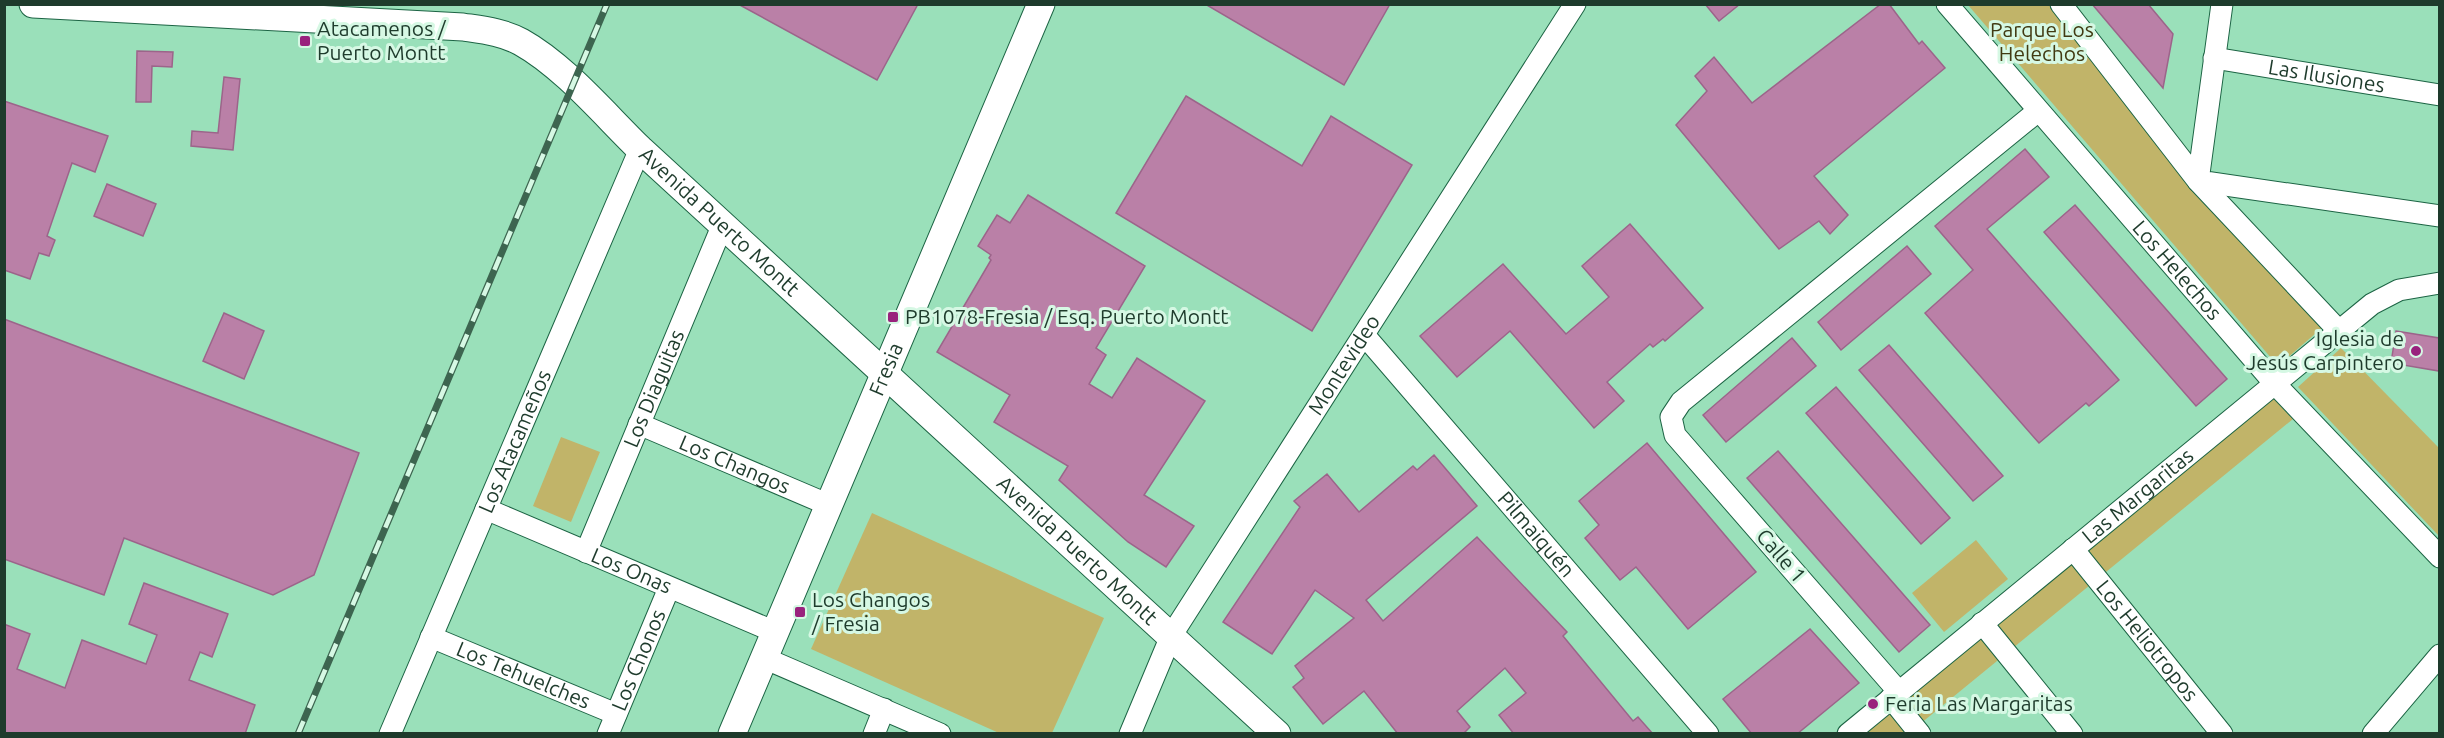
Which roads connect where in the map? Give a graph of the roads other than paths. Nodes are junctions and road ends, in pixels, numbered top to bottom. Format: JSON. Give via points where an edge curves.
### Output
{"nodes":[{"id":1,"x":33,"y":4,"type":"edge"},
{"id":2,"x":1041,"y":4,"type":"edge"},
{"id":3,"x":1575,"y":4,"type":"edge"},
{"id":4,"x":1947,"y":4,"type":"edge"},
{"id":5,"x":2061,"y":4,"type":"edge"},
{"id":6,"x":2222,"y":4,"type":"edge"},
{"id":7,"x":2214,"y":58,"type":"junction"},
{"id":8,"x":2439,"y":95,"type":"edge"},
{"id":9,"x":2038,"y":111,"type":"junction"},
{"id":10,"x":640,"y":149,"type":"junction"},
{"id":11,"x":2198,"y":181,"type":"junction"},
{"id":12,"x":2439,"y":216,"type":"edge"},
{"id":13,"x":723,"y":224,"type":"junction"},
{"id":14,"x":2439,"y":283,"type":"edge"},
{"id":15,"x":2339,"y":331,"type":"junction"},
{"id":16,"x":1365,"y":336,"type":"junction"},
{"id":17,"x":886,"y":372,"type":"junction"},
{"id":18,"x":2275,"y":384,"type":"junction"},
{"id":19,"x":639,"y":424,"type":"junction"},
{"id":20,"x":829,"y":505,"type":"junction"},
{"id":21,"x":486,"y":509,"type":"junction"},
{"id":22,"x":2073,"y":549,"type":"junction"},
{"id":23,"x":586,"y":552,"type":"junction"},
{"id":24,"x":2439,"y":556,"type":"edge"},
{"id":25,"x":669,"y":588,"type":"junction"},
{"id":26,"x":1982,"y":623,"type":"junction"},
{"id":27,"x":775,"y":632,"type":"junction"},
{"id":28,"x":1171,"y":636,"type":"junction"},
{"id":29,"x":431,"y":638,"type":"junction"},
{"id":30,"x":2439,"y":655,"type":"edge"},
{"id":31,"x":764,"y":658,"type":"junction"},
{"id":32,"x":1895,"y":695,"type":"junction"},
{"id":33,"x":884,"y":709,"type":"junction"},
{"id":34,"x":612,"y":724,"type":"edge"},
{"id":35,"x":390,"y":734,"type":"edge"},
{"id":36,"x":732,"y":734,"type":"edge"},
{"id":37,"x":874,"y":734,"type":"edge"},
{"id":38,"x":940,"y":734,"type":"edge"},
{"id":39,"x":1130,"y":734,"type":"edge"},
{"id":40,"x":1277,"y":734,"type":"edge"},
{"id":41,"x":1708,"y":734,"type":"edge"},
{"id":42,"x":1848,"y":734,"type":"edge"},
{"id":43,"x":1920,"y":734,"type":"edge"},
{"id":44,"x":2072,"y":734,"type":"edge"},
{"id":45,"x":2222,"y":734,"type":"edge"},
{"id":46,"x":2373,"y":734,"type":"edge"}],
"edges":[{"from":1,"to":10,"type":"street","name":"Avenida Puerto Montt","via":[[463,27],[496,33],[536,52]]},
{"from":2,"to":17,"type":"street","name":"Fresia"},
{"from":3,"to":16,"type":"street","name":"Montevideo"},
{"from":4,"to":9,"type":"street","name":"Los Helechos"},
{"from":5,"to":11,"type":"street"},
{"from":6,"to":7,"type":"street"},
{"from":7,"to":8,"type":"street","name":"Las Ilusiones"},
{"from":7,"to":11,"type":"street"},
{"from":9,"to":18,"type":"street","name":"Los Helechos"},
{"from":9,"to":32,"type":"street","name":"Calle 1","via":[[1680,402],[1671,417],[1675,435]]},
{"from":10,"to":13,"type":"street","name":"Avenida Puerto Montt"},
{"from":10,"to":21,"type":"street","name":"Los Atacameños"},
{"from":11,"to":12,"type":"street"},
{"from":11,"to":15,"type":"street"},
{"from":13,"to":17,"type":"street","name":"Avenida Puerto Montt"},
{"from":13,"to":19,"type":"street","name":"Los Diaguitas"},
{"from":14,"to":15,"type":"street","name":"Las Margaritas","via":[[2415,286],[2385,297]]},
{"from":15,"to":18,"type":"street","name":"Las Margaritas"},
{"from":16,"to":28,"type":"street","name":"Montevideo"},
{"from":16,"to":41,"type":"street","name":"Pilmaiquén"},
{"from":17,"to":20,"type":"street","name":"Fresia"},
{"from":17,"to":28,"type":"street","name":"Avenida Puerto Montt"},
{"from":18,"to":22,"type":"street","name":"Las Margaritas"},
{"from":18,"to":24,"type":"street","name":"Los Helechos"},
{"from":19,"to":20,"type":"street","name":"Los Changos"},
{"from":19,"to":23,"type":"street","name":"Los Diaguitas"},
{"from":20,"to":27,"type":"street","name":"Fresia"},
{"from":21,"to":23,"type":"street","name":"Los Onas"},
{"from":21,"to":29,"type":"street","name":"Los Atacameños"},
{"from":22,"to":26,"type":"street","name":"Las Margaritas"},
{"from":22,"to":45,"type":"street","name":"Los Heliotropos"},
{"from":23,"to":25,"type":"street","name":"Los Onas"},
{"from":25,"to":27,"type":"street","name":"Los Onas"},
{"from":25,"to":34,"type":"street","name":"Los Chonos"},
{"from":26,"to":32,"type":"street","name":"Las Margaritas"},
{"from":26,"to":44,"type":"street"},
{"from":27,"to":31,"type":"street","name":"Fresia"},
{"from":28,"to":39,"type":"street","name":"Montevideo"},
{"from":28,"to":40,"type":"street","name":"Avenida Puerto Montt"},
{"from":29,"to":34,"type":"street","name":"Los Tehuelches"},
{"from":29,"to":35,"type":"street","name":"Los Atacameños"},
{"from":30,"to":46,"type":"street"},
{"from":31,"to":33,"type":"street"},
{"from":31,"to":36,"type":"street","name":"Fresia"},
{"from":32,"to":42,"type":"street","name":"Las Margaritas"},
{"from":32,"to":43,"type":"street","name":"Calle 1"},
{"from":33,"to":37,"type":"street"},
{"from":33,"to":38,"type":"street"}]}
